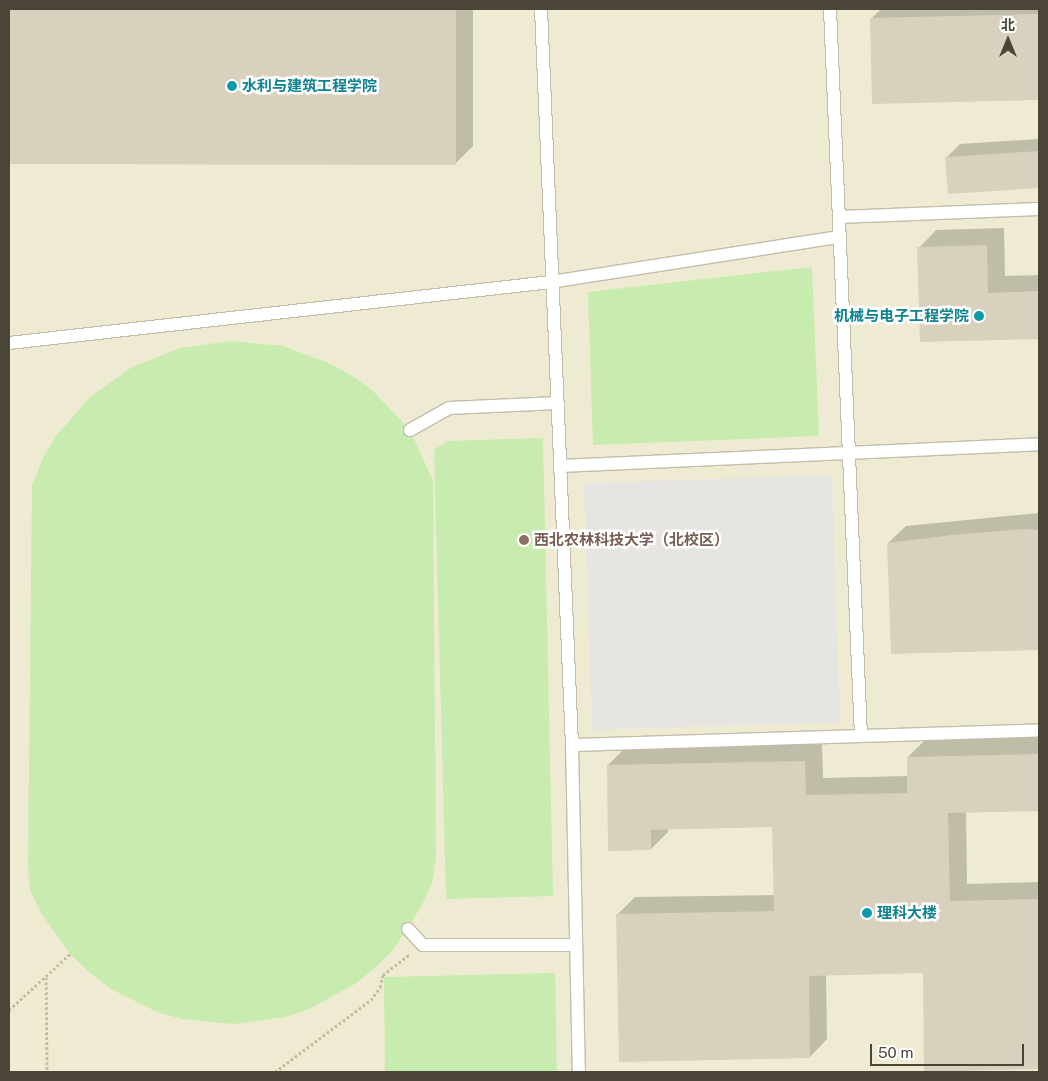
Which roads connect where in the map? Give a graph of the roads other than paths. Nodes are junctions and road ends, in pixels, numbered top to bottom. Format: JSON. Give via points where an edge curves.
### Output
{"nodes":[{"id":1,"x":541,"y":9,"type":"edge"},
{"id":2,"x":830,"y":9,"type":"edge"},
{"id":3,"x":1039,"y":209,"type":"edge"},
{"id":4,"x":839,"y":217,"type":"junction"},
{"id":5,"x":840,"y":236,"type":"junction"},
{"id":6,"x":551,"y":282,"type":"junction"},
{"id":7,"x":9,"y":343,"type":"edge"},
{"id":8,"x":558,"y":402,"type":"junction"},
{"id":9,"x":410,"y":430,"type":"dead end"},
{"id":10,"x":1039,"y":444,"type":"edge"},
{"id":11,"x":849,"y":453,"type":"junction"},
{"id":12,"x":561,"y":466,"type":"junction"},
{"id":13,"x":1039,"y":730,"type":"edge"},
{"id":14,"x":861,"y":736,"type":"junction"},
{"id":15,"x":572,"y":745,"type":"junction"},
{"id":16,"x":408,"y":929,"type":"dead end"},
{"id":17,"x":576,"y":945,"type":"junction"},
{"id":18,"x":579,"y":1072,"type":"edge"}],
"edges":[{"from":1,"to":6,"type":"lane"},
{"from":2,"to":4,"type":"lane"},
{"from":3,"to":4,"type":"lane"},
{"from":4,"to":5,"type":"lane"},
{"from":5,"to":6,"type":"lane"},
{"from":5,"to":11,"type":"lane"},
{"from":6,"to":7,"type":"lane"},
{"from":6,"to":8,"type":"lane"},
{"from":8,"to":9,"type":"lane","via":[[449,408]]},
{"from":8,"to":12,"type":"lane"},
{"from":10,"to":11,"type":"lane"},
{"from":11,"to":12,"type":"lane"},
{"from":11,"to":14,"type":"lane"},
{"from":12,"to":15,"type":"lane"},
{"from":13,"to":14,"type":"lane"},
{"from":14,"to":15,"type":"lane"},
{"from":15,"to":17,"type":"lane"},
{"from":16,"to":17,"type":"lane","via":[[423,945]]},
{"from":17,"to":18,"type":"lane"}]}
